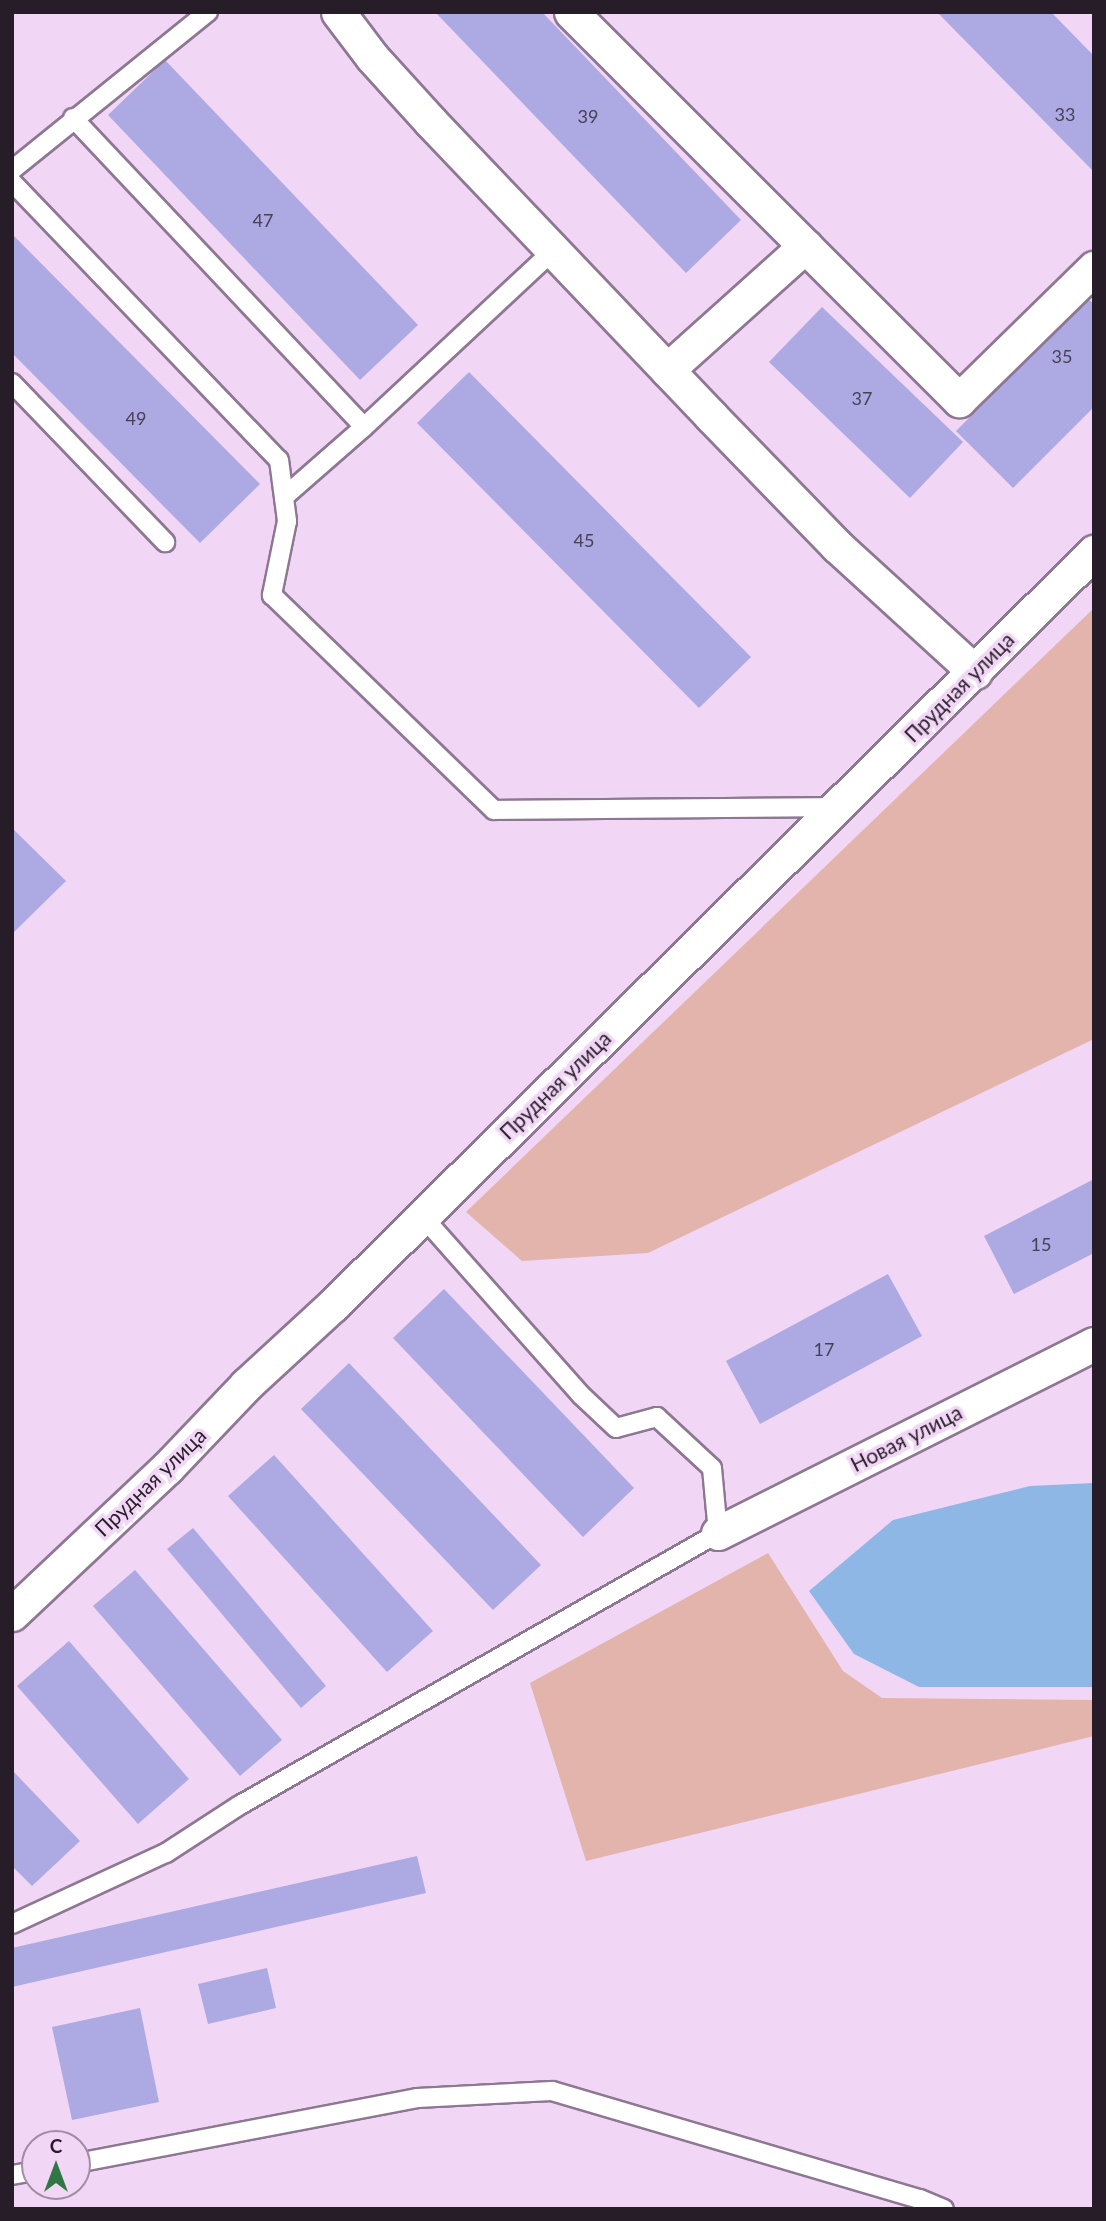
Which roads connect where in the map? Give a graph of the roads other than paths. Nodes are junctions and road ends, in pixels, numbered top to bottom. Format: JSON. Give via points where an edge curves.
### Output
{"nodes":[{"id":1,"x":208,"y":12,"type":"edge"},
{"id":2,"x":338,"y":12,"type":"edge"},
{"id":3,"x":571,"y":12,"type":"edge"},
{"id":4,"x":73,"y":118,"type":"junction"},
{"id":5,"x":12,"y":170,"type":"edge"},
{"id":6,"x":12,"y":182,"type":"edge"},
{"id":7,"x":805,"y":246,"type":"junction"},
{"id":8,"x":553,"y":251,"type":"junction"},
{"id":9,"x":1094,"y":268,"type":"edge"},
{"id":10,"x":667,"y":370,"type":"junction"},
{"id":11,"x":12,"y":383,"type":"edge"},
{"id":12,"x":364,"y":427,"type":"junction"},
{"id":13,"x":284,"y":496,"type":"junction"},
{"id":14,"x":165,"y":542,"type":"dead end"},
{"id":15,"x":1094,"y":552,"type":"edge"},
{"id":16,"x":975,"y":671,"type":"junction"},
{"id":17,"x":839,"y":807,"type":"junction"},
{"id":18,"x":422,"y":1216,"type":"junction"},
{"id":19,"x":1094,"y":1344,"type":"edge"},
{"id":20,"x":718,"y":1533,"type":"junction"},
{"id":21,"x":12,"y":1614,"type":"edge"},
{"id":22,"x":12,"y":1924,"type":"edge"},
{"id":23,"x":91,"y":2160,"type":"edge"},
{"id":24,"x":944,"y":2209,"type":"edge"}],
"edges":[{"from":1,"to":4,"type":"lane"},
{"from":2,"to":8,"type":"street","via":[[398,85]]},
{"from":3,"to":7,"type":"street"},
{"from":4,"to":5,"type":"lane"},
{"from":4,"to":12,"type":"lane"},
{"from":6,"to":13,"type":"lane","via":[[279,460]]},
{"from":7,"to":9,"type":"street","via":[[959,400]]},
{"from":7,"to":10,"type":"street"},
{"from":8,"to":10,"type":"street"},
{"from":8,"to":12,"type":"lane"},
{"from":10,"to":16,"type":"street","via":[[837,546]]},
{"from":11,"to":14,"type":"lane"},
{"from":12,"to":13,"type":"lane"},
{"from":13,"to":17,"type":"lane","via":[[287,521],[272,595],[495,810]]},
{"from":15,"to":16,"type":"street","name":"Прудная улица"},
{"from":16,"to":17,"type":"street","name":"Прудная улица"},
{"from":17,"to":18,"type":"street","name":"Прудная улица"},
{"from":18,"to":20,"type":"lane","via":[[581,1395],[616,1428],[657,1417],[712,1468]]},
{"from":18,"to":21,"type":"street","name":"Прудная улица"},
{"from":19,"to":20,"type":"street","name":"Новая улица"},
{"from":20,"to":22,"type":"lane","via":[[240,1805],[166,1853]]},
{"from":23,"to":24,"type":"lane","via":[[417,2098],[552,2091]]}]}
